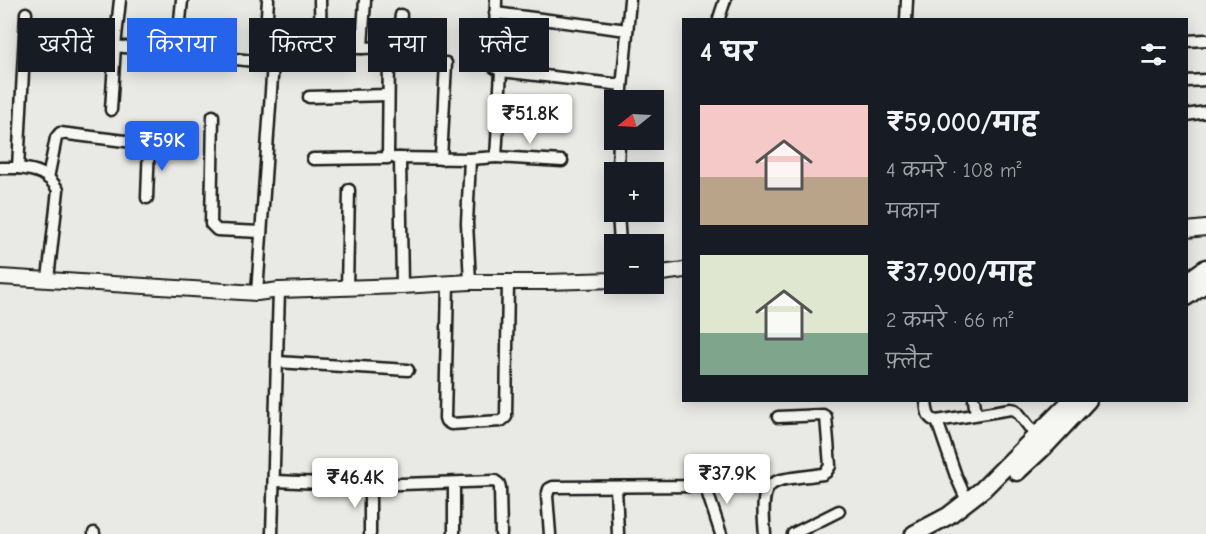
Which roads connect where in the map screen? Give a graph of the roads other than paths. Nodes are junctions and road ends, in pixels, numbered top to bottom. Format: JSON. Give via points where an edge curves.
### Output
{"nodes":[{"id":1,"x":120,"y":0,"type":"edge"},
{"id":2,"x":182,"y":0,"type":"edge"},
{"id":3,"x":268,"y":0,"type":"edge"},
{"id":4,"x":320,"y":0,"type":"edge"},
{"id":5,"x":365,"y":0,"type":"edge"},
{"id":6,"x":496,"y":0,"type":"edge"},
{"id":7,"x":630,"y":0,"type":"edge"},
{"id":8,"x":725,"y":0,"type":"edge"},
{"id":9,"x":907,"y":0,"type":"edge"},
{"id":10,"x":26,"y":13,"type":"dead end"},
{"id":11,"x":495,"y":13,"type":"junction"},
{"id":12,"x":401,"y":15,"type":"dead end"},
{"id":13,"x":180,"y":18,"type":"edge"},
{"id":14,"x":267,"y":18,"type":"edge"},
{"id":15,"x":401,"y":18,"type":"edge"},
{"id":16,"x":495,"y":18,"type":"edge"},
{"id":17,"x":719,"y":18,"type":"dead end"},
{"id":18,"x":906,"y":18,"type":"edge"},
{"id":19,"x":627,"y":30,"type":"junction"},
{"id":20,"x":1206,"y":40,"type":"edge"},
{"id":21,"x":1188,"y":41,"type":"edge"},
{"id":22,"x":115,"y":46,"type":"joint"},
{"id":23,"x":127,"y":47,"type":"edge"},
{"id":24,"x":362,"y":48,"type":"junction"},
{"id":25,"x":368,"y":48,"type":"edge"},
{"id":26,"x":113,"y":72,"type":"edge"},
{"id":27,"x":274,"y":72,"type":"edge"},
{"id":28,"x":388,"y":72,"type":"edge"},
{"id":29,"x":446,"y":72,"type":"edge"},
{"id":30,"x":501,"y":72,"type":"edge"},
{"id":31,"x":509,"y":72,"type":"edge"},
{"id":32,"x":1206,"y":80,"type":"edge"},
{"id":33,"x":1188,"y":81,"type":"edge"},
{"id":34,"x":622,"y":86,"type":"junction"},
{"id":35,"x":622,"y":90,"type":"edge"},
{"id":36,"x":388,"y":95,"type":"junction"},
{"id":37,"x":309,"y":97,"type":"dead end"},
{"id":38,"x":111,"y":110,"type":"dead end"},
{"id":39,"x":1206,"y":112,"type":"edge"},
{"id":40,"x":1188,"y":114,"type":"edge"},
{"id":41,"x":213,"y":116,"type":"dead end"},
{"id":42,"x":149,"y":144,"type":"junction"},
{"id":43,"x":165,"y":144,"type":"dead end"},
{"id":44,"x":496,"y":157,"type":"junction"},
{"id":45,"x":394,"y":158,"type":"junction"},
{"id":46,"x":313,"y":159,"type":"dead end"},
{"id":47,"x":441,"y":159,"type":"junction"},
{"id":48,"x":470,"y":159,"type":"junction"},
{"id":49,"x":562,"y":161,"type":"dead end"},
{"id":50,"x":0,"y":168,"type":"edge"},
{"id":51,"x":18,"y":168,"type":"junction"},
{"id":52,"x":48,"y":178,"type":"junction"},
{"id":53,"x":349,"y":190,"type":"dead end"},
{"id":54,"x":147,"y":198,"type":"dead end"},
{"id":55,"x":1206,"y":228,"type":"edge"},
{"id":56,"x":1188,"y":230,"type":"edge"},
{"id":57,"x":261,"y":232,"type":"junction"},
{"id":58,"x":1206,"y":268,"type":"edge"},
{"id":59,"x":682,"y":270,"type":"edge"},
{"id":60,"x":664,"y":273,"type":"edge"},
{"id":61,"x":0,"y":277,"type":"edge"},
{"id":62,"x":48,"y":279,"type":"junction"},
{"id":63,"x":604,"y":280,"type":"edge"},
{"id":64,"x":1188,"y":281,"type":"edge"},
{"id":65,"x":470,"y":282,"type":"junction"},
{"id":66,"x":508,"y":282,"type":"junction"},
{"id":67,"x":448,"y":283,"type":"junction"},
{"id":68,"x":1206,"y":283,"type":"edge"},
{"id":69,"x":402,"y":286,"type":"junction"},
{"id":70,"x":347,"y":288,"type":"junction"},
{"id":71,"x":279,"y":290,"type":"junction"},
{"id":72,"x":257,"y":293,"type":"junction"},
{"id":73,"x":1188,"y":296,"type":"edge"},
{"id":74,"x":277,"y":362,"type":"junction"},
{"id":75,"x":408,"y":370,"type":"dead end"},
{"id":76,"x":926,"y":402,"type":"edge"},
{"id":77,"x":974,"y":402,"type":"edge"},
{"id":78,"x":1070,"y":402,"type":"edge"},
{"id":79,"x":1086,"y":402,"type":"edge"},
{"id":80,"x":976,"y":414,"type":"junction"},
{"id":81,"x":778,"y":417,"type":"dead end"},
{"id":82,"x":937,"y":422,"type":"junction"},
{"id":83,"x":1037,"y":438,"type":"junction"},
{"id":84,"x":275,"y":481,"type":"junction"},
{"id":85,"x":733,"y":482,"type":"dead end"},
{"id":86,"x":454,"y":483,"type":"junction"},
{"id":87,"x":370,"y":485,"type":"junction"},
{"id":88,"x":705,"y":485,"type":"junction"},
{"id":89,"x":616,"y":487,"type":"junction"},
{"id":90,"x":967,"y":501,"type":"junction"},
{"id":91,"x":839,"y":511,"type":"dead end"},
{"id":92,"x":272,"y":534,"type":"edge"},
{"id":93,"x":370,"y":534,"type":"edge"},
{"id":94,"x":454,"y":534,"type":"edge"},
{"id":95,"x":501,"y":534,"type":"edge"},
{"id":96,"x":550,"y":534,"type":"edge"},
{"id":97,"x":618,"y":534,"type":"edge"},
{"id":98,"x":721,"y":534,"type":"edge"},
{"id":99,"x":765,"y":534,"type":"edge"},
{"id":100,"x":793,"y":534,"type":"edge"},
{"id":101,"x":914,"y":534,"type":"edge"},
{"id":102,"x":936,"y":534,"type":"edge"}],
"edges":[{"from":1,"to":22,"type":"street"},
{"from":2,"to":13,"type":"street"},
{"from":3,"to":14,"type":"street"},
{"from":4,"to":24,"type":"street","via":[[322,47]]},
{"from":5,"to":24,"type":"street"},
{"from":6,"to":11,"type":"street"},
{"from":7,"to":19,"type":"street"},
{"from":8,"to":17,"type":"street"},
{"from":9,"to":18,"type":"street"},
{"from":10,"to":51,"type":"street"},
{"from":11,"to":16,"type":"street"},
{"from":11,"to":19,"type":"street"},
{"from":12,"to":15,"type":"street"},
{"from":19,"to":34,"type":"street"},
{"from":20,"to":21,"type":"street"},
{"from":22,"to":23,"type":"street"},
{"from":24,"to":25,"type":"street"},
{"from":26,"to":38,"type":"street"},
{"from":27,"to":57,"type":"street"},
{"from":28,"to":36,"type":"street"},
{"from":29,"to":47,"type":"street"},
{"from":30,"to":44,"type":"street"},
{"from":31,"to":34,"type":"street"},
{"from":32,"to":33,"type":"street"},
{"from":34,"to":35,"type":"street"},
{"from":36,"to":37,"type":"street"},
{"from":36,"to":45,"type":"street"},
{"from":39,"to":40,"type":"street"},
{"from":41,"to":57,"type":"street","via":[[211,224],[217,230]]},
{"from":42,"to":43,"type":"street"},
{"from":42,"to":52,"type":"street","via":[[60,134]]},
{"from":42,"to":54,"type":"street"},
{"from":44,"to":48,"type":"street"},
{"from":44,"to":49,"type":"street"},
{"from":45,"to":46,"type":"street"},
{"from":45,"to":47,"type":"street"},
{"from":45,"to":69,"type":"street"},
{"from":47,"to":48,"type":"street"},
{"from":48,"to":65,"type":"street","via":[[466,223]]},
{"from":50,"to":51,"type":"street"},
{"from":51,"to":52,"type":"street","via":[[34,169]]},
{"from":52,"to":62,"type":"street","via":[[58,190]]},
{"from":53,"to":70,"type":"street"},
{"from":55,"to":56,"type":"street"},
{"from":57,"to":72,"type":"street"},
{"from":58,"to":64,"type":"main road"},
{"from":59,"to":60,"type":"street"},
{"from":61,"to":62,"type":"street"},
{"from":62,"to":72,"type":"street"},
{"from":63,"to":66,"type":"street"},
{"from":65,"to":66,"type":"street"},
{"from":65,"to":67,"type":"street"},
{"from":66,"to":67,"type":"street","via":[[506,417],[501,422],[452,424],[445,418]]},
{"from":67,"to":69,"type":"street"},
{"from":68,"to":73,"type":"main road"},
{"from":69,"to":70,"type":"street"},
{"from":70,"to":71,"type":"street"},
{"from":71,"to":72,"type":"street"},
{"from":71,"to":74,"type":"street"},
{"from":74,"to":75,"type":"street"},
{"from":74,"to":84,"type":"street"},
{"from":76,"to":82,"type":"street","via":[[929,417]]},
{"from":77,"to":80,"type":"street"},
{"from":78,"to":83,"type":"main road"},
{"from":79,"to":102,"type":"main road","via":[[997,490],[962,520]]},
{"from":80,"to":82,"type":"street"},
{"from":80,"to":83,"type":"street","via":[[1016,410]]},
{"from":81,"to":99,"type":"street","via":[[826,417],[830,466],[823,474],[770,483],[764,496]]},
{"from":82,"to":90,"type":"street"},
{"from":83,"to":90,"type":"main road"},
{"from":84,"to":87,"type":"street"},
{"from":84,"to":92,"type":"street"},
{"from":85,"to":88,"type":"street"},
{"from":86,"to":87,"type":"street"},
{"from":86,"to":94,"type":"street"},
{"from":86,"to":95,"type":"street","via":[[499,484]]},
{"from":87,"to":93,"type":"street"},
{"from":88,"to":89,"type":"street"},
{"from":88,"to":98,"type":"street"},
{"from":89,"to":96,"type":"street","via":[[549,489]]},
{"from":89,"to":97,"type":"street"},
{"from":90,"to":101,"type":"main road"},
{"from":91,"to":100,"type":"street"}]}
